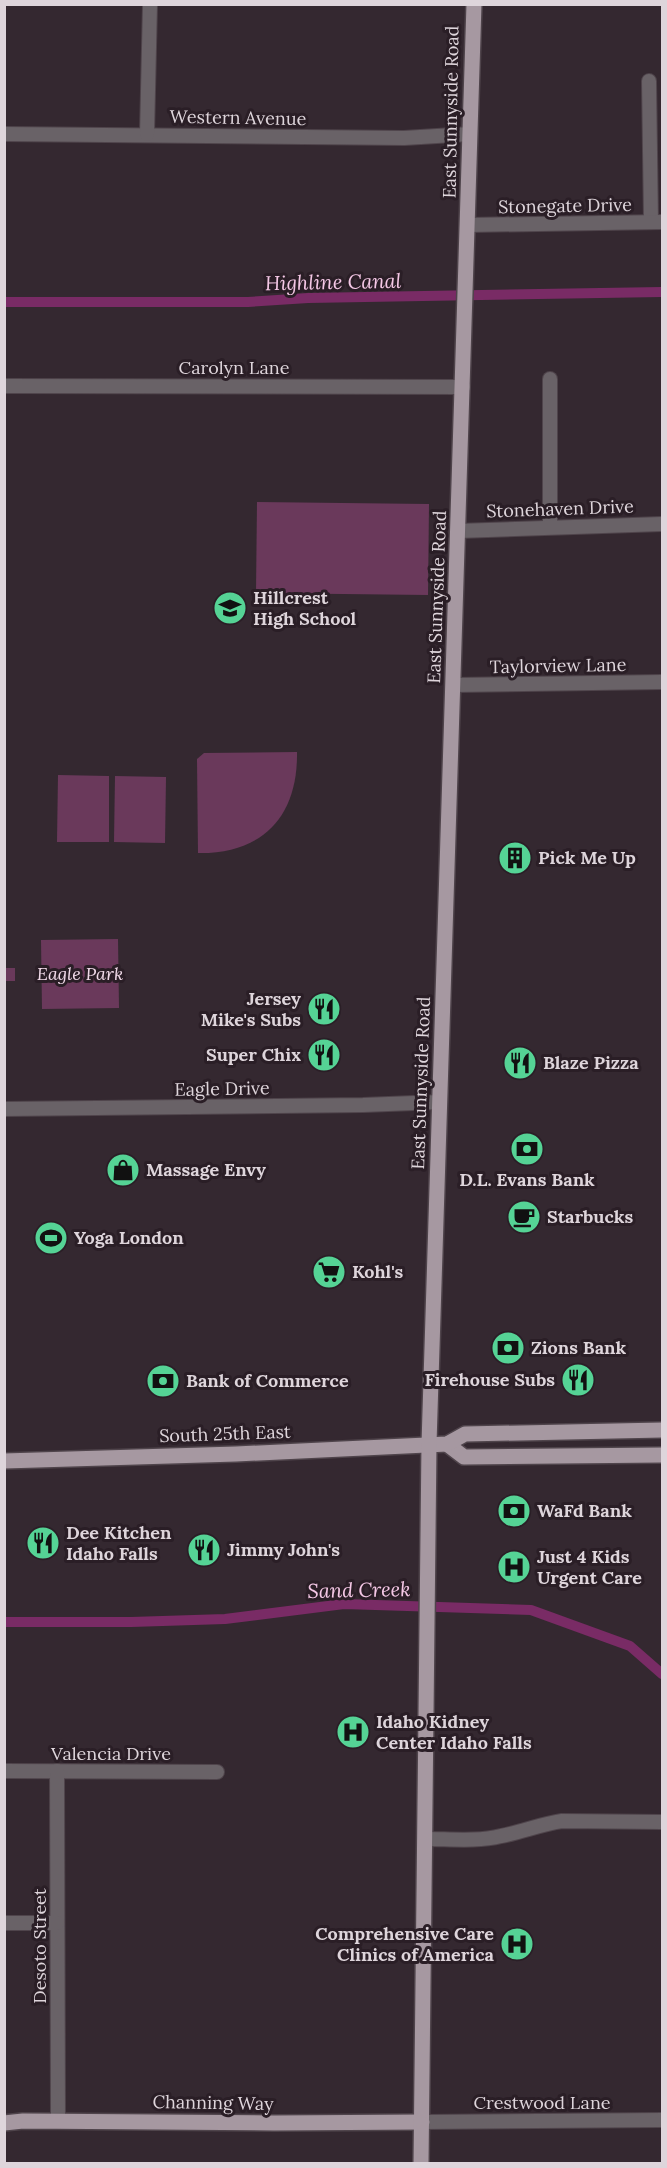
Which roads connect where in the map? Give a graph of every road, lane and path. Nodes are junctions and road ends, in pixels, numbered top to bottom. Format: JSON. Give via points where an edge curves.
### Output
{"nodes":[{"id":1,"x":150,"y":4,"type":"edge"},
{"id":2,"x":474,"y":4,"type":"edge"},
{"id":3,"x":649,"y":81,"type":"dead end"},
{"id":4,"x":4,"y":134,"type":"edge"},
{"id":5,"x":147,"y":134,"type":"junction"},
{"id":6,"x":470,"y":134,"type":"junction"},
{"id":7,"x":657,"y":222,"type":"edge"},
{"id":8,"x":468,"y":225,"type":"junction"},
{"id":9,"x":550,"y":379,"type":"dead end"},
{"id":10,"x":4,"y":386,"type":"edge"},
{"id":11,"x":463,"y":387,"type":"junction"},
{"id":12,"x":663,"y":524,"type":"edge"},
{"id":13,"x":550,"y":526,"type":"junction"},
{"id":14,"x":458,"y":531,"type":"junction"},
{"id":15,"x":663,"y":682,"type":"edge"},
{"id":16,"x":453,"y":685,"type":"junction"},
{"id":17,"x":440,"y":1102,"type":"junction"},
{"id":18,"x":4,"y":1109,"type":"edge"},
{"id":19,"x":663,"y":1430,"type":"edge"},
{"id":20,"x":429,"y":1444,"type":"junction"},
{"id":21,"x":447,"y":1444,"type":"junction"},
{"id":22,"x":663,"y":1455,"type":"edge"},
{"id":23,"x":4,"y":1461,"type":"edge"},
{"id":24,"x":4,"y":1771,"type":"edge"},
{"id":25,"x":57,"y":1771,"type":"junction"},
{"id":26,"x":217,"y":1772,"type":"dead end"},
{"id":27,"x":663,"y":1822,"type":"edge"},
{"id":28,"x":425,"y":1839,"type":"junction"},
{"id":29,"x":4,"y":1923,"type":"edge"},
{"id":30,"x":57,"y":1923,"type":"junction"},
{"id":31,"x":663,"y":2120,"type":"edge"},
{"id":32,"x":58,"y":2121,"type":"junction"},
{"id":33,"x":422,"y":2122,"type":"junction"},
{"id":34,"x":4,"y":2123,"type":"edge"},
{"id":35,"x":421,"y":2163,"type":"edge"}],
"edges":[{"from":1,"to":5,"type":"street"},
{"from":2,"to":6,"type":"main road","name":"East Sunnyside Road"},
{"from":3,"to":7,"type":"street"},
{"from":4,"to":5,"type":"street","name":"Western Avenue"},
{"from":5,"to":6,"type":"street","name":"Western Avenue","via":[[404,138]]},
{"from":6,"to":8,"type":"main road","name":"East Sunnyside Road"},
{"from":7,"to":8,"type":"street","name":"Stonegate Drive"},
{"from":8,"to":11,"type":"main road","name":"East Sunnyside Road"},
{"from":9,"to":13,"type":"street"},
{"from":10,"to":11,"type":"street","name":"Carolyn Lane"},
{"from":11,"to":14,"type":"main road","name":"East Sunnyside Road"},
{"from":12,"to":13,"type":"street","name":"Stonehaven Drive"},
{"from":13,"to":14,"type":"street","name":"Stonehaven Drive"},
{"from":14,"to":16,"type":"main road","name":"East Sunnyside Road"},
{"from":15,"to":16,"type":"street","name":"Taylorview Lane"},
{"from":16,"to":17,"type":"main road","name":"East Sunnyside Road"},
{"from":17,"to":18,"type":"street","name":"Eagle Drive"},
{"from":17,"to":20,"type":"main road","name":"East Sunnyside Road"},
{"from":19,"to":21,"type":"main road","name":"South 25th East","via":[[465,1434]]},
{"from":20,"to":21,"type":"main road","name":"South 25th East"},
{"from":20,"to":23,"type":"main road","name":"South 25th East","via":[[236,1455]]},
{"from":20,"to":28,"type":"main road","name":"East Sunnyside Road"},
{"from":21,"to":22,"type":"main road","name":"South 25th East","via":[[464,1456]]},
{"from":24,"to":25,"type":"street","name":"Valencia Drive"},
{"from":25,"to":26,"type":"street","name":"Valencia Drive"},
{"from":25,"to":30,"type":"street","name":"Desoto Street"},
{"from":27,"to":28,"type":"street","via":[[562,1821],[500,1837]]},
{"from":28,"to":33,"type":"main road","name":"East Sunnyside Road"},
{"from":29,"to":30,"type":"street"},
{"from":30,"to":32,"type":"street","name":"Desoto Street"},
{"from":31,"to":33,"type":"street","name":"Crestwood Lane"},
{"from":32,"to":33,"type":"main road","name":"Channing Way"},
{"from":32,"to":34,"type":"main road","name":"Channing Way"},
{"from":33,"to":35,"type":"main road","name":"East Sunnyside Road"}]}
